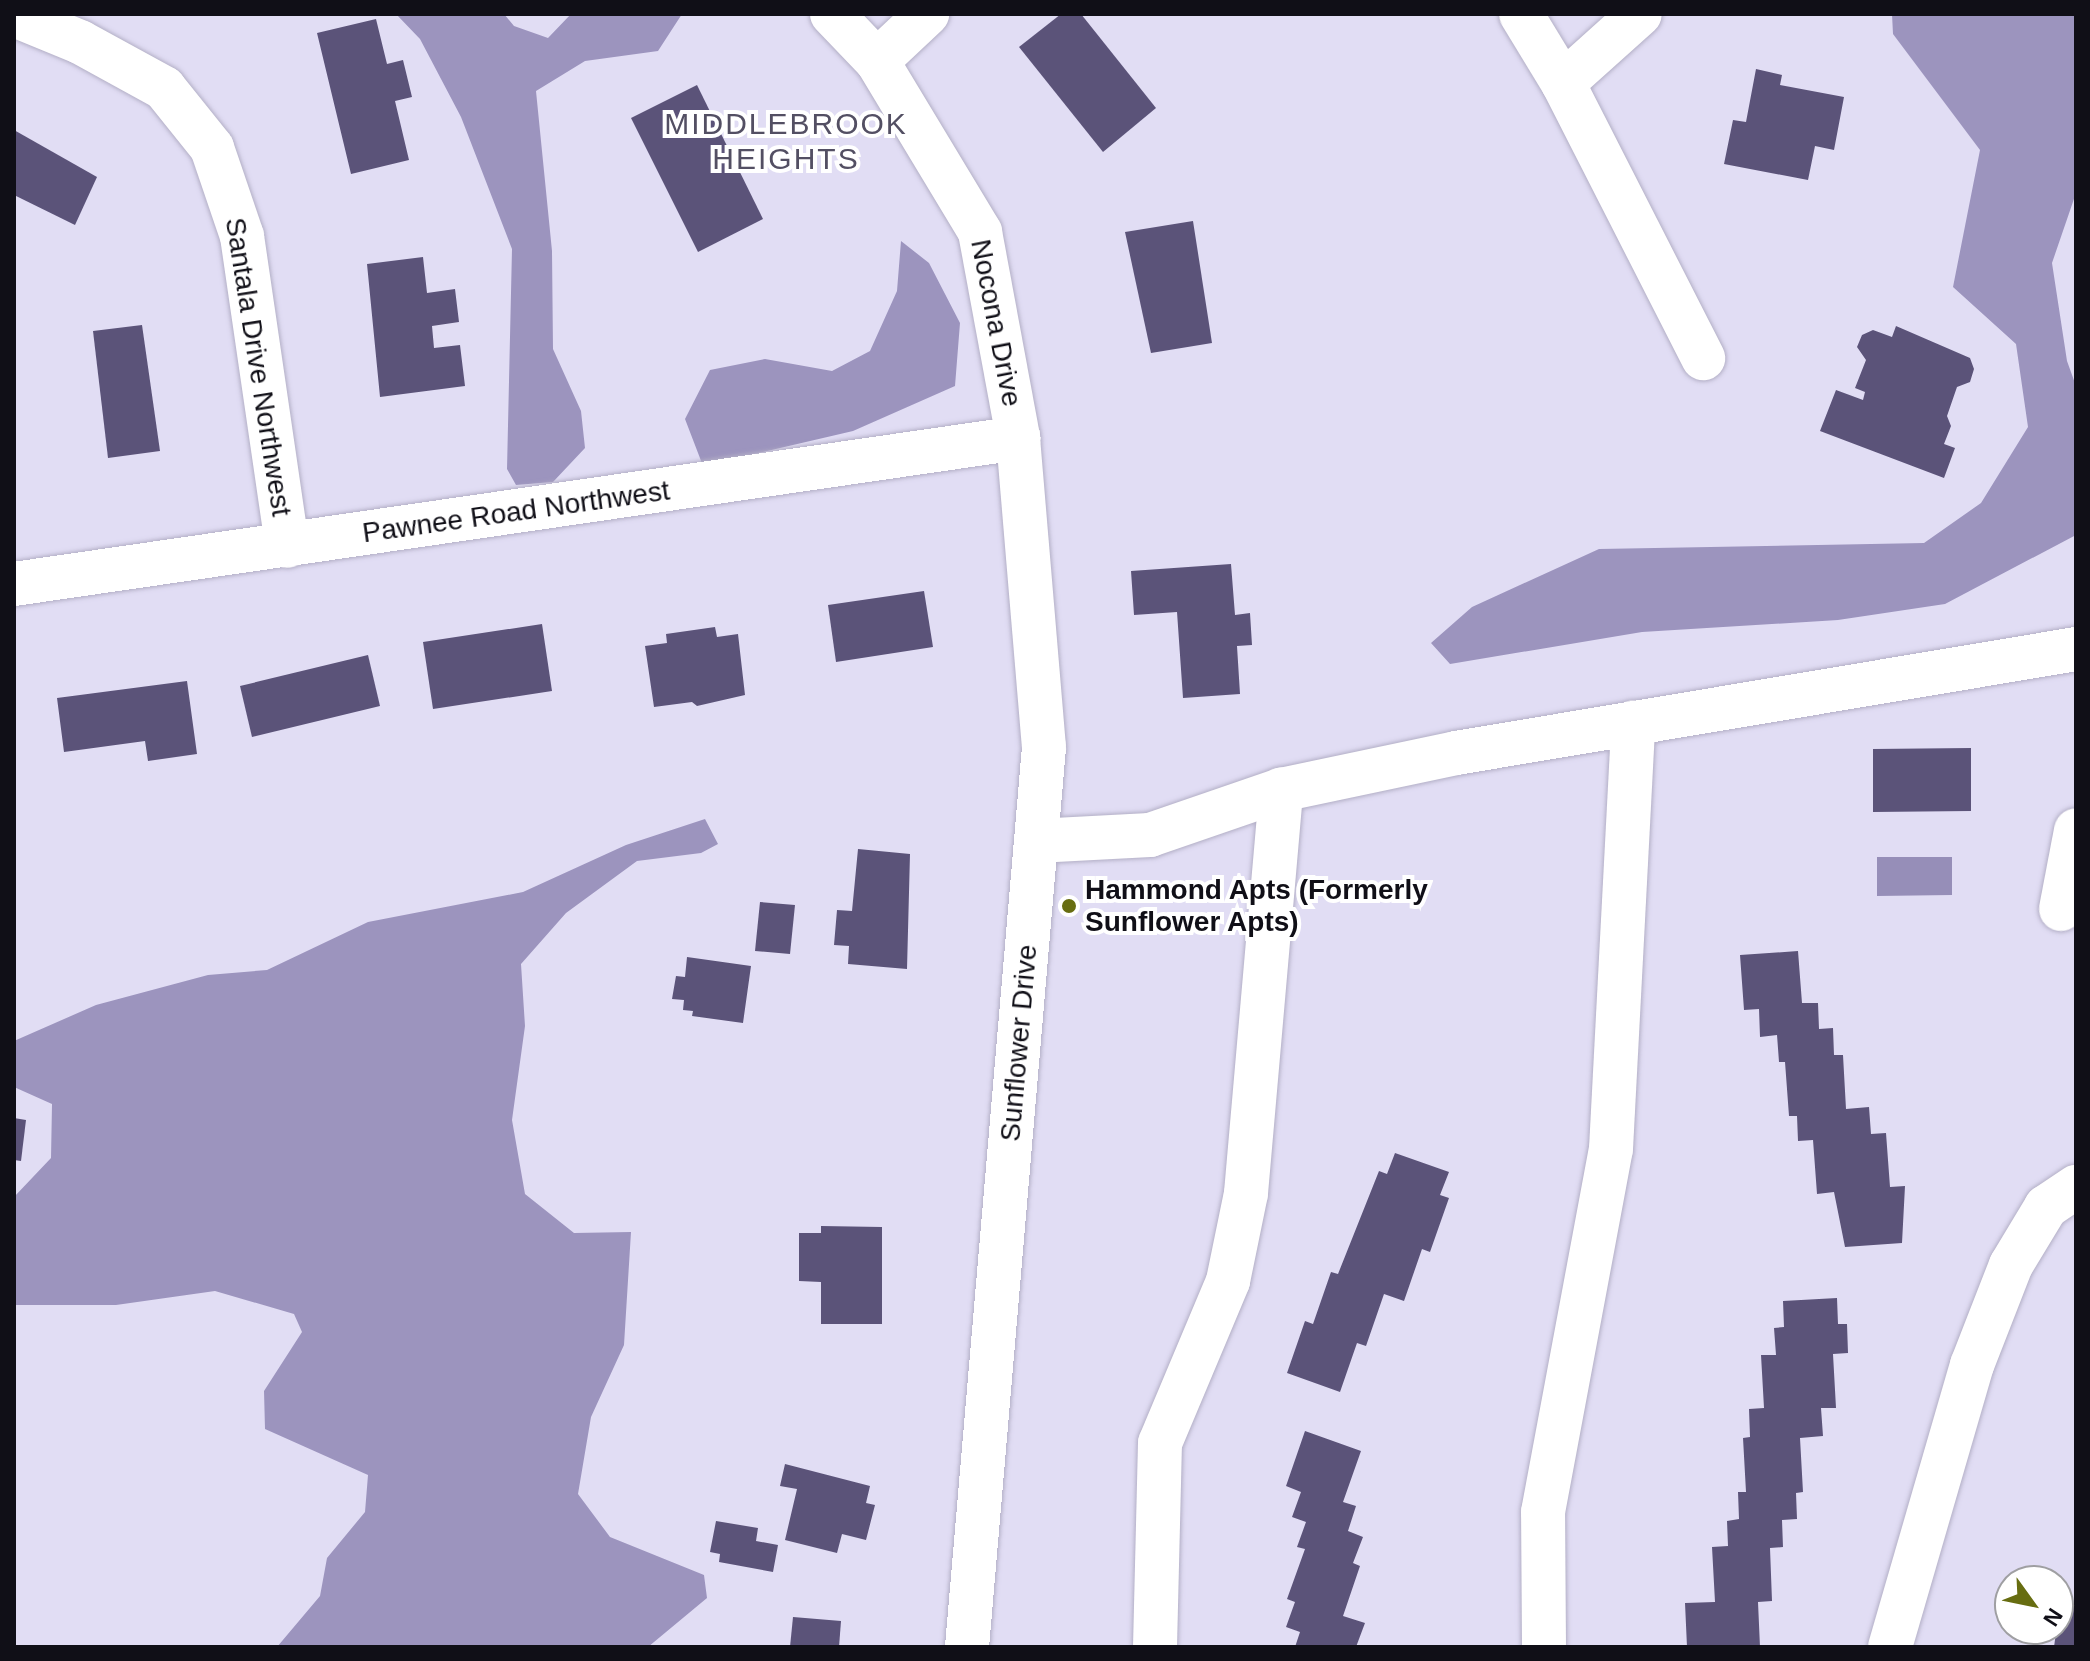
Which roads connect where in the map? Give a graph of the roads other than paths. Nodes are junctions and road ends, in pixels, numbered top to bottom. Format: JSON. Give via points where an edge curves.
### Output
{"nodes":[{"id":1,"x":832,"y":14,"type":"edge"},
{"id":2,"x":927,"y":14,"type":"edge"},
{"id":3,"x":1521,"y":14,"type":"edge"},
{"id":4,"x":1640,"y":14,"type":"edge"},
{"id":5,"x":14,"y":15,"type":"edge"},
{"id":6,"x":877,"y":61,"type":"junction"},
{"id":7,"x":1563,"y":83,"type":"junction"},
{"id":8,"x":1703,"y":358,"type":"dead end"},
{"id":9,"x":1018,"y":438,"type":"junction"},
{"id":10,"x":287,"y":546,"type":"junction"},
{"id":11,"x":14,"y":584,"type":"edge"},
{"id":12,"x":2076,"y":649,"type":"edge"},
{"id":13,"x":1633,"y":723,"type":"junction"},
{"id":14,"x":1281,"y":790,"type":"junction"},
{"id":15,"x":2076,"y":830,"type":"edge"},
{"id":16,"x":1036,"y":841,"type":"junction"},
{"id":17,"x":2061,"y":909,"type":"dead end"},
{"id":18,"x":2076,"y":1187,"type":"edge"},
{"id":19,"x":967,"y":1647,"type":"edge"},
{"id":20,"x":1155,"y":1647,"type":"edge"},
{"id":21,"x":1544,"y":1647,"type":"edge"},
{"id":22,"x":1890,"y":1647,"type":"edge"}],
"edges":[{"from":1,"to":6,"type":"street","name":"Nocona Drive"},
{"from":2,"to":6,"type":"street"},
{"from":3,"to":7,"type":"street"},
{"from":4,"to":7,"type":"street"},
{"from":5,"to":10,"type":"street","name":"Santala Drive Northwest","via":[[80,42],[164,88],[212,148],[242,236]]},
{"from":6,"to":9,"type":"street","name":"Nocona Drive","via":[[980,232]]},
{"from":7,"to":8,"type":"street"},
{"from":9,"to":10,"type":"street","name":"Pawnee Road Northwest"},
{"from":9,"to":16,"type":"street","name":"Sunflower Drive","via":[[1044,747]]},
{"from":10,"to":11,"type":"street","name":"Pawnee Road Northwest"},
{"from":12,"to":13,"type":"street"},
{"from":13,"to":14,"type":"street"},
{"from":13,"to":21,"type":"street","via":[[1611,1149],[1543,1512]]},
{"from":14,"to":16,"type":"street","via":[[1150,835]]},
{"from":14,"to":20,"type":"street","via":[[1246,1193],[1228,1281],[1160,1443]]},
{"from":15,"to":17,"type":"street"},
{"from":16,"to":19,"type":"street","name":"Sunflower Drive"},
{"from":18,"to":22,"type":"street","via":[[2046,1207],[2011,1265],[1972,1365]]}]}
